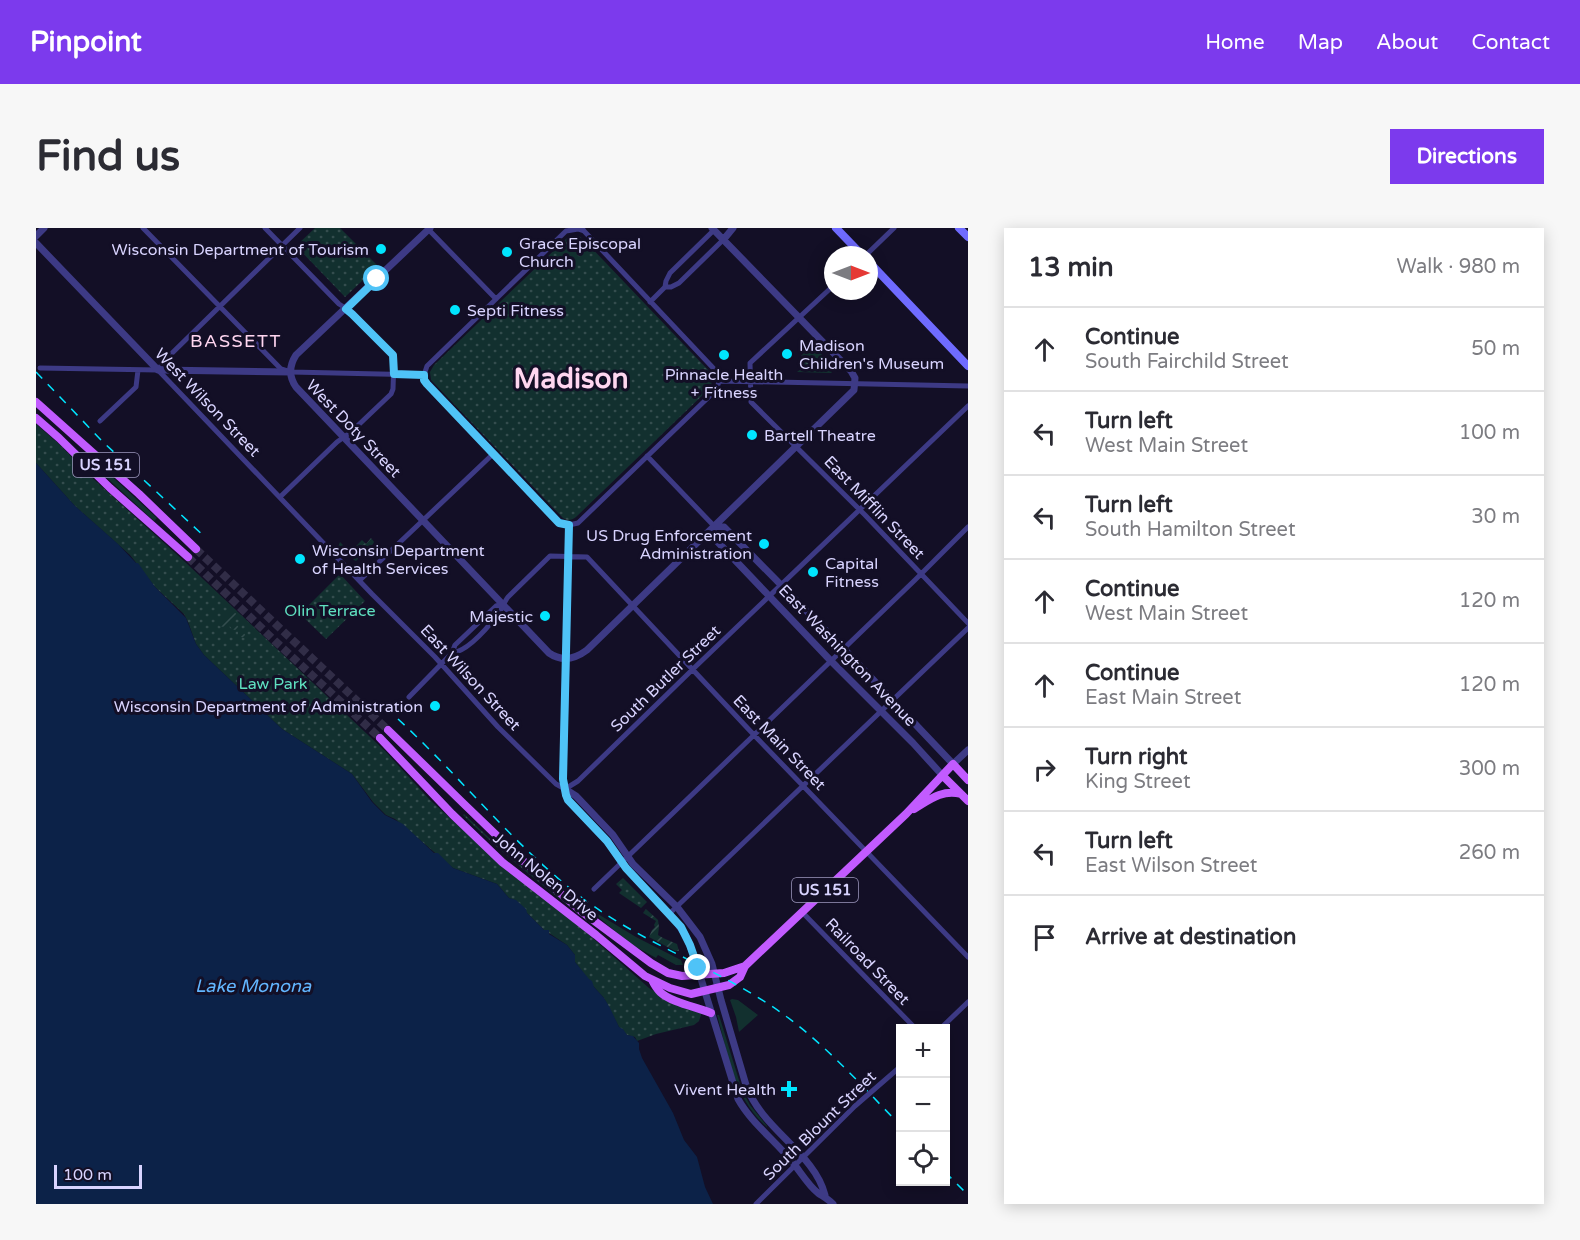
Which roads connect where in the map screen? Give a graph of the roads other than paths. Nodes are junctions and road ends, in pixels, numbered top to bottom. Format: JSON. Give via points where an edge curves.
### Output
{"nodes":[{"id":1,"x":44,"y":228,"type":"edge"},
{"id":2,"x":143,"y":228,"type":"edge"},
{"id":3,"x":265,"y":228,"type":"edge"},
{"id":4,"x":300,"y":228,"type":"edge"},
{"id":5,"x":428,"y":228,"type":"edge"},
{"id":6,"x":733,"y":228,"type":"edge"},
{"id":7,"x":836,"y":228,"type":"edge"},
{"id":8,"x":894,"y":228,"type":"edge"},
{"id":9,"x":959,"y":228,"type":"edge"},
{"id":10,"x":715,"y":229,"type":"edge"},
{"id":11,"x":567,"y":230,"type":"edge"},
{"id":12,"x":583,"y":230,"type":"edge"},
{"id":13,"x":36,"y":236,"type":"edge"},
{"id":14,"x":968,"y":237,"type":"edge"},
{"id":15,"x":724,"y":239,"type":"junction"},
{"id":16,"x":36,"y":243,"type":"edge"},
{"id":17,"x":282,"y":246,"type":"junction"},
{"id":18,"x":855,"y":246,"type":"edge"},
{"id":19,"x":874,"y":246,"type":"edge"},
{"id":20,"x":36,"y":255,"type":"edge"},
{"id":21,"x":52,"y":260,"type":"junction"},
{"id":22,"x":878,"y":271,"type":"edge"},
{"id":23,"x":665,"y":287,"type":"junction"},
{"id":24,"x":824,"y":295,"type":"edge"},
{"id":25,"x":496,"y":299,"type":"junction"},
{"id":26,"x":650,"y":302,"type":"junction"},
{"id":27,"x":219,"y":307,"type":"junction"},
{"id":28,"x":346,"y":309,"type":"junction"},
{"id":29,"x":800,"y":318,"type":"junction"},
{"id":30,"x":968,"y":366,"type":"edge"},
{"id":31,"x":40,"y":368,"type":"dead end"},
{"id":32,"x":138,"y":370,"type":"junction"},
{"id":33,"x":158,"y":370,"type":"junction"},
{"id":34,"x":291,"y":372,"type":"junction"},
{"id":35,"x":394,"y":374,"type":"junction"},
{"id":36,"x":424,"y":375,"type":"junction"},
{"id":37,"x":719,"y":381,"type":"junction"},
{"id":38,"x":750,"y":381,"type":"junction"},
{"id":39,"x":855,"y":383,"type":"junction"},
{"id":40,"x":968,"y":386,"type":"edge"},
{"id":41,"x":36,"y":402,"type":"edge"},
{"id":42,"x":968,"y":406,"type":"edge"},
{"id":43,"x":36,"y":418,"type":"edge"},
{"id":44,"x":100,"y":422,"type":"dead end"},
{"id":45,"x":344,"y":437,"type":"junction"},
{"id":46,"x":796,"y":447,"type":"junction"},
{"id":47,"x":493,"y":454,"type":"junction"},
{"id":48,"x":647,"y":456,"type":"junction"},
{"id":49,"x":280,"y":498,"type":"junction"},
{"id":50,"x":859,"y":510,"type":"junction"},
{"id":51,"x":423,"y":520,"type":"junction"},
{"id":52,"x":569,"y":525,"type":"junction"},
{"id":53,"x":714,"y":526,"type":"junction"},
{"id":54,"x":968,"y":527,"type":"edge"},
{"id":55,"x":196,"y":549,"type":"tunnel mouth"},
{"id":56,"x":568,"y":556,"type":"junction"},
{"id":57,"x":188,"y":557,"type":"tunnel mouth"},
{"id":58,"x":921,"y":574,"type":"junction"},
{"id":59,"x":360,"y":580,"type":"junction"},
{"id":60,"x":781,"y":585,"type":"junction"},
{"id":61,"x":769,"y":596,"type":"junction"},
{"id":62,"x":503,"y":604,"type":"junction"},
{"id":63,"x":632,"y":605,"type":"junction"},
{"id":64,"x":968,"y":625,"type":"edge"},
{"id":65,"x":844,"y":649,"type":"junction"},
{"id":66,"x":452,"y":653,"type":"junction"},
{"id":67,"x":566,"y":658,"type":"junction"},
{"id":68,"x":831,"y":661,"type":"junction"},
{"id":69,"x":441,"y":664,"type":"junction"},
{"id":70,"x":692,"y":670,"type":"junction"},
{"id":71,"x":409,"y":697,"type":"dead end"},
{"id":72,"x":893,"y":701,"type":"junction"},
{"id":73,"x":881,"y":711,"type":"junction"},
{"id":74,"x":388,"y":730,"type":"tunnel mouth"},
{"id":75,"x":754,"y":735,"type":"junction"},
{"id":76,"x":380,"y":738,"type":"tunnel mouth"},
{"id":77,"x":968,"y":750,"type":"edge"},
{"id":78,"x":953,"y":765,"type":"junction"},
{"id":79,"x":943,"y":776,"type":"junction"},
{"id":80,"x":968,"y":780,"type":"edge"},
{"id":81,"x":803,"y":786,"type":"junction"},
{"id":82,"x":565,"y":789,"type":"junction"},
{"id":83,"x":961,"y":794,"type":"junction"},
{"id":84,"x":968,"y":801,"type":"edge"},
{"id":85,"x":906,"y":814,"type":"junction"},
{"id":86,"x":866,"y":850,"type":"junction"},
{"id":87,"x":628,"y":856,"type":"junction"},
{"id":88,"x":621,"y":862,"type":"junction"},
{"id":89,"x":594,"y":890,"type":"dead end"},
{"id":90,"x":676,"y":907,"type":"junction"},
{"id":91,"x":802,"y":912,"type":"junction"},
{"id":92,"x":669,"y":914,"type":"junction"},
{"id":93,"x":968,"y":957,"type":"edge"},
{"id":94,"x":745,"y":966,"type":"junction"},
{"id":95,"x":699,"y":974,"type":"junction"},
{"id":96,"x":714,"y":974,"type":"junction"},
{"id":97,"x":651,"y":980,"type":"junction"},
{"id":98,"x":718,"y":989,"type":"junction"},
{"id":99,"x":705,"y":992,"type":"junction"},
{"id":100,"x":968,"y":1002,"type":"edge"},
{"id":101,"x":711,"y":1013,"type":"junction"},
{"id":102,"x":910,"y":1024,"type":"edge"},
{"id":103,"x":946,"y":1024,"type":"edge"},
{"id":104,"x":896,"y":1071,"type":"edge"},
{"id":105,"x":804,"y":1158,"type":"junction"},
{"id":106,"x":796,"y":1166,"type":"junction"},
{"id":107,"x":825,"y":1195,"type":"junction"},
{"id":108,"x":756,"y":1204,"type":"edge"},
{"id":109,"x":833,"y":1204,"type":"edge"}],
"edges":[{"from":1,"to":13,"type":"street"},
{"from":2,"to":27,"type":"street","name":"West Doty Street"},
{"from":3,"to":17,"type":"street"},
{"from":4,"to":17,"type":"street"},
{"from":5,"to":25,"type":"street"},
{"from":5,"to":28,"type":"street"},
{"from":6,"to":15,"type":"street"},
{"from":7,"to":18,"type":"main road"},
{"from":8,"to":19,"type":"street"},
{"from":9,"to":14,"type":"main road"},
{"from":10,"to":15,"type":"street"},
{"from":10,"to":23,"type":"street","via":[[670,273]]},
{"from":11,"to":12,"type":"street"},
{"from":11,"to":25,"type":"street"},
{"from":12,"to":26,"type":"street"},
{"from":15,"to":23,"type":"street","via":[[679,283]]},
{"from":15,"to":29,"type":"street"},
{"from":16,"to":21,"type":"street","name":"West Wilson Street"},
{"from":17,"to":27,"type":"street"},
{"from":17,"to":28,"type":"street"},
{"from":20,"to":21,"type":"street"},
{"from":21,"to":33,"type":"street","name":"West Wilson Street"},
{"from":22,"to":30,"type":"main road"},
{"from":23,"to":26,"type":"street"},
{"from":24,"to":29,"type":"street"},
{"from":25,"to":36,"type":"street","via":[[427,366]]},
{"from":26,"to":37,"type":"street","via":[[716,371]]},
{"from":27,"to":33,"type":"street"},
{"from":27,"to":34,"type":"street","name":"West Doty Street","via":[[281,369]]},
{"from":28,"to":34,"type":"street","via":[[296,356]]},
{"from":28,"to":35,"type":"street","via":[[393,355]]},
{"from":29,"to":38,"type":"street","via":[[750,363]]},
{"from":29,"to":39,"type":"street","via":[[851,371]]},
{"from":31,"to":32,"type":"street"},
{"from":32,"to":33,"type":"street"},
{"from":32,"to":44,"type":"street","via":[[136,387]]},
{"from":33,"to":34,"type":"street"},
{"from":33,"to":49,"type":"street","name":"West Wilson Street"},
{"from":34,"to":35,"type":"street"},
{"from":34,"to":45,"type":"street","name":"West Doty Street","via":[[296,387]]},
{"from":35,"to":36,"type":"street"},
{"from":35,"to":45,"type":"street","via":[[391,393]]},
{"from":36,"to":47,"type":"street","via":[[427,384]]},
{"from":37,"to":38,"type":"street"},
{"from":37,"to":48,"type":"street","via":[[717,389]]},
{"from":38,"to":39,"type":"street"},
{"from":38,"to":46,"type":"street","name":"East Mifflin Street","via":[[752,404]]},
{"from":39,"to":40,"type":"street"},
{"from":39,"to":46,"type":"street","via":[[851,394]]},
{"from":41,"to":55,"type":"main road","number":"US 151"},
{"from":42,"to":50,"type":"street","name":"South Butler Street"},
{"from":43,"to":57,"type":"main road","number":"US 151"},
{"from":45,"to":49,"type":"street"},
{"from":45,"to":51,"type":"street","name":"West Doty Street"},
{"from":46,"to":50,"type":"street","name":"East Mifflin Street"},
{"from":46,"to":53,"type":"street"},
{"from":47,"to":51,"type":"street"},
{"from":47,"to":52,"type":"street","via":[[559,523]]},
{"from":48,"to":52,"type":"street","via":[[578,523]]},
{"from":48,"to":53,"type":"street","name":"East Washington Avenue"},
{"from":49,"to":59,"type":"street","name":"West Wilson Street"},
{"from":50,"to":58,"type":"street","name":"East Mifflin Street"},
{"from":50,"to":60,"type":"street","name":"South Butler Street"},
{"from":51,"to":59,"type":"street"},
{"from":51,"to":62,"type":"street","name":"West Doty Street"},
{"from":52,"to":56,"type":"street"},
{"from":53,"to":60,"type":"street","name":"East Washington Avenue","via":[[724,527]]},
{"from":53,"to":61,"type":"street","name":"East Washington Avenue","via":[[713,537]]},
{"from":53,"to":63,"type":"street"},
{"from":54,"to":58,"type":"street"},
{"from":56,"to":62,"type":"street","via":[[549,557]]},
{"from":56,"to":63,"type":"street","name":"East Main Street","via":[[587,558]]},
{"from":56,"to":67,"type":"street"},
{"from":58,"to":64,"type":"street","name":"East Mifflin Street"},
{"from":58,"to":65,"type":"street"},
{"from":59,"to":69,"type":"street","name":"East Wilson Street"},
{"from":60,"to":61,"type":"street","name":"South Butler Street"},
{"from":60,"to":65,"type":"street","name":"East Washington Avenue"},
{"from":61,"to":68,"type":"street","name":"East Washington Avenue"},
{"from":61,"to":70,"type":"street","name":"South Butler Street"},
{"from":62,"to":66,"type":"street","via":[[469,631]]},
{"from":62,"to":66,"type":"street","via":[[483,630],[460,651]]},
{"from":62,"to":67,"type":"street","name":"West Doty Street","via":[[551,655]]},
{"from":63,"to":67,"type":"street","via":[[587,650]]},
{"from":63,"to":70,"type":"street","name":"East Main Street"},
{"from":64,"to":72,"type":"street"},
{"from":65,"to":68,"type":"street"},
{"from":65,"to":72,"type":"street","name":"East Washington Avenue"},
{"from":66,"to":69,"type":"street"},
{"from":67,"to":82,"type":"street"},
{"from":68,"to":73,"type":"street","name":"East Washington Avenue"},
{"from":68,"to":75,"type":"street"},
{"from":69,"to":71,"type":"street"},
{"from":69,"to":82,"type":"street","name":"East Wilson Street","via":[[498,727]]},
{"from":70,"to":75,"type":"street","name":"East Main Street"},
{"from":70,"to":82,"type":"street","name":"South Butler Street","via":[[578,781]]},
{"from":72,"to":73,"type":"street"},
{"from":72,"to":78,"type":"street","name":"East Washington Avenue"},
{"from":73,"to":79,"type":"street","name":"East Washington Avenue"},
{"from":73,"to":81,"type":"street"},
{"from":74,"to":95,"type":"main road","name":"John Nolen Drive","number":"US 151","via":[[521,859],[632,950],[660,969],[680,976]]},
{"from":75,"to":81,"type":"street","name":"East Main Street"},
{"from":75,"to":87,"type":"street"},
{"from":76,"to":97,"type":"main road","name":"John Nolen Drive","number":"US 151","via":[[502,862]]},
{"from":77,"to":78,"type":"street"},
{"from":78,"to":79,"type":"main road","number":"US 151"},
{"from":78,"to":80,"type":"main road","name":"East Washington Avenue"},
{"from":79,"to":83,"type":"main road","name":"East Washington Avenue"},
{"from":79,"to":85,"type":"main road","number":"US 151"},
{"from":81,"to":86,"type":"street","name":"East Main Street"},
{"from":81,"to":90,"type":"street"},
{"from":82,"to":87,"type":"street","name":"East Wilson Street","via":[[589,809]]},
{"from":82,"to":88,"type":"street","name":"East Wilson Street","via":[[567,798]]},
{"from":83,"to":84,"type":"main road","name":"East Washington Avenue"},
{"from":83,"to":85,"type":"main road","number":"US 151","via":[[938,795]]},
{"from":85,"to":86,"type":"main road","number":"US 151"},
{"from":86,"to":91,"type":"main road","number":"US 151"},
{"from":86,"to":93,"type":"street","name":"East Main Street"},
{"from":87,"to":88,"type":"street"},
{"from":87,"to":90,"type":"street","name":"East Wilson Street"},
{"from":88,"to":89,"type":"street"},
{"from":88,"to":92,"type":"street","name":"East Wilson Street"},
{"from":90,"to":92,"type":"street"},
{"from":90,"to":96,"type":"street","name":"East Wilson Street","via":[[700,937]]},
{"from":91,"to":94,"type":"main road","number":"US 151"},
{"from":91,"to":102,"type":"street","name":"Railroad Street"},
{"from":92,"to":95,"type":"street","name":"East Wilson Street","via":[[689,942]]},
{"from":94,"to":96,"type":"main road","number":"US 151"},
{"from":94,"to":98,"type":"main road","number":"US 151","via":[[738,979]]},
{"from":95,"to":96,"type":"main road","name":"John Nolen Drive","number":"US 151"},
{"from":95,"to":99,"type":"street","name":"East Wilson Street"},
{"from":96,"to":98,"type":"street","name":"East Wilson Street"},
{"from":97,"to":99,"type":"main road","name":"John Nolen Drive","number":"US 151","via":[[685,993]]},
{"from":97,"to":101,"type":"main road","via":[[666,996]]},
{"from":98,"to":99,"type":"main road","name":"John Nolen Drive","number":"US 151"},
{"from":98,"to":105,"type":"street","name":"East Wilson Street","via":[[751,1098]]},
{"from":99,"to":101,"type":"street","name":"East Wilson Street"},
{"from":100,"to":103,"type":"street"},
{"from":101,"to":106,"type":"street","name":"East Wilson Street","via":[[744,1111]]},
{"from":104,"to":105,"type":"street","name":"South Blount Street"},
{"from":105,"to":106,"type":"street","name":"South Blount Street"},
{"from":105,"to":107,"type":"street","name":"East Wilson Street"},
{"from":106,"to":107,"type":"street","name":"East Wilson Street"},
{"from":106,"to":108,"type":"street","name":"South Blount Street"},
{"from":107,"to":109,"type":"street"}]}
